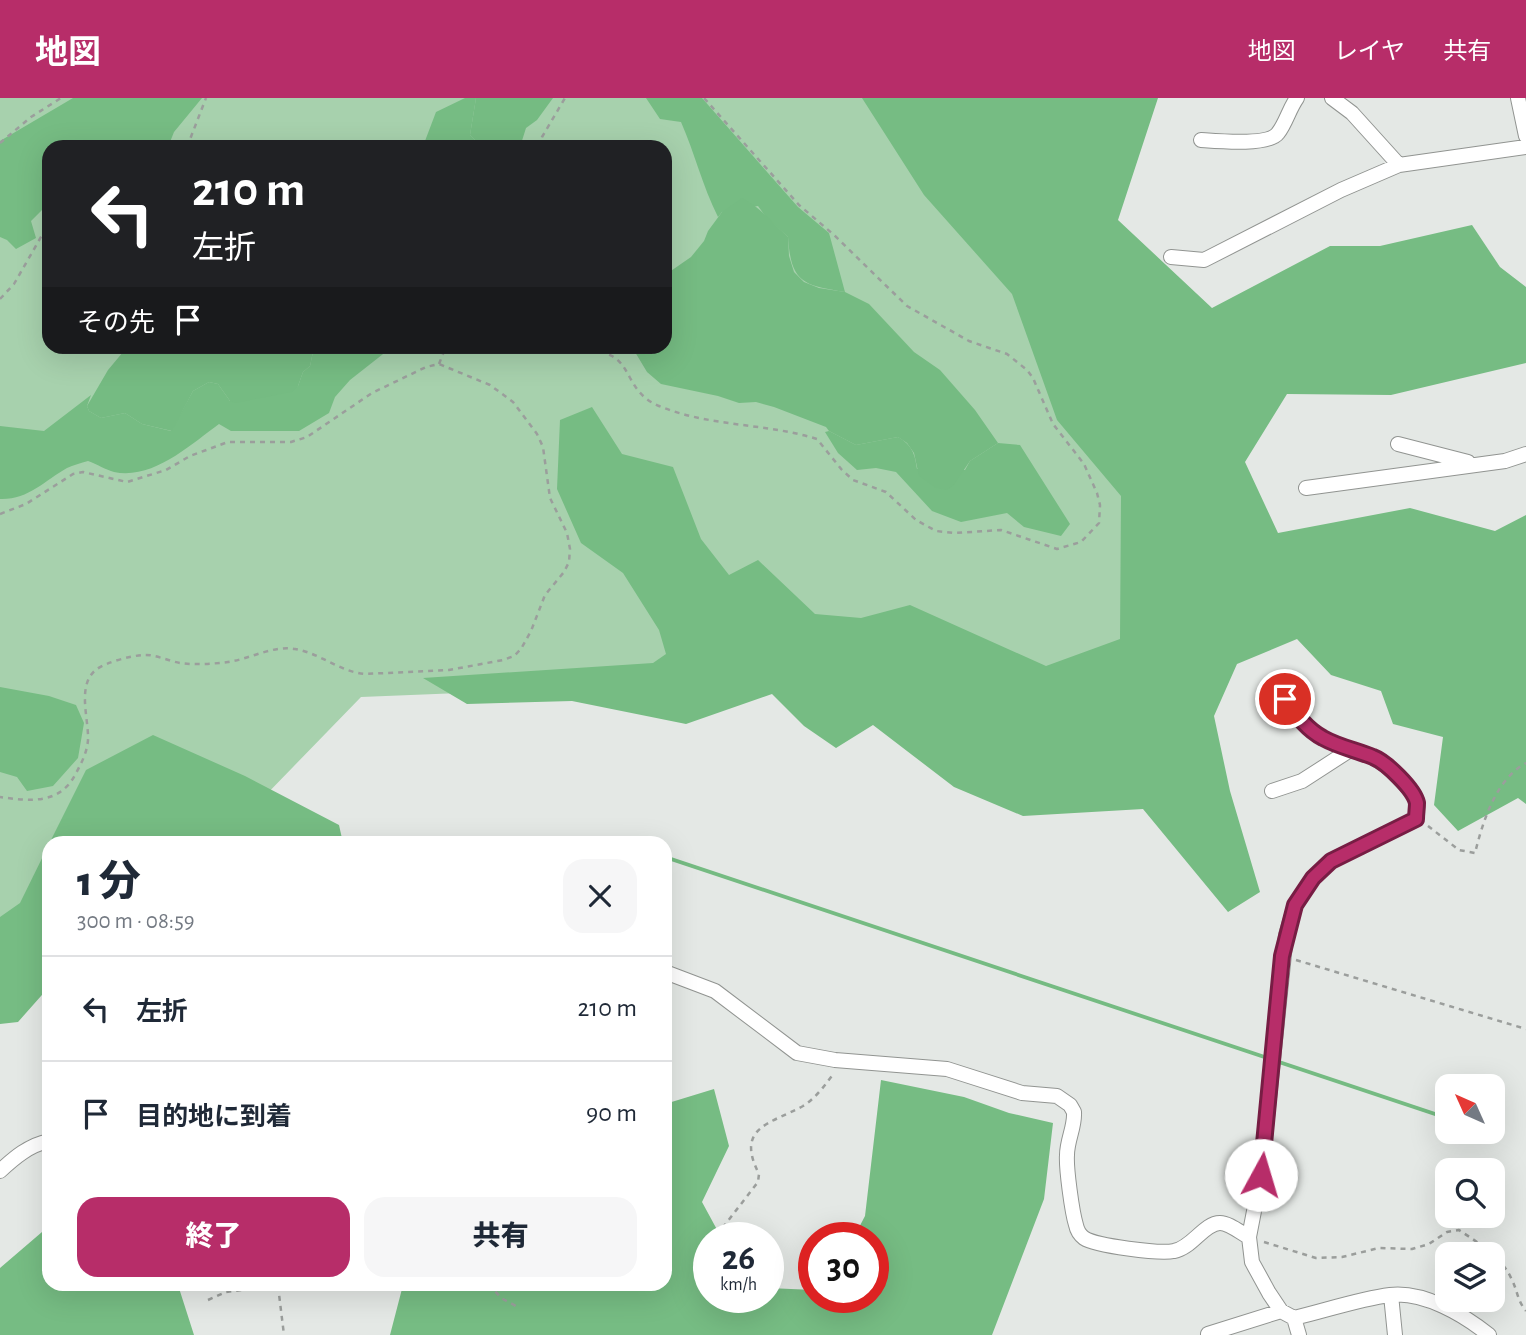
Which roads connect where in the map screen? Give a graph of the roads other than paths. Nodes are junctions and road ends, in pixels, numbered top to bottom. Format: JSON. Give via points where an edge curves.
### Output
{"nodes":[{"id":1,"x":1297,"y":98,"type":"edge"},
{"id":2,"x":1332,"y":98,"type":"edge"},
{"id":3,"x":1518,"y":98,"type":"edge"},
{"id":4,"x":1526,"y":136,"type":"edge"},
{"id":5,"x":1201,"y":140,"type":"dead end"},
{"id":6,"x":1526,"y":147,"type":"edge"},
{"id":7,"x":1399,"y":165,"type":"junction"},
{"id":8,"x":1171,"y":257,"type":"dead end"},
{"id":9,"x":1398,"y":444,"type":"dead end"},
{"id":10,"x":1526,"y":454,"type":"edge"},
{"id":11,"x":1477,"y":464,"type":"junction"},
{"id":12,"x":1306,"y":488,"type":"dead end"},
{"id":13,"x":1285,"y":699,"type":"dead end"},
{"id":14,"x":1350,"y":750,"type":"junction"},
{"id":15,"x":1272,"y":791,"type":"dead end"},
{"id":16,"x":672,"y":975,"type":"edge"},
{"id":17,"x":42,"y":1143,"type":"edge"},
{"id":18,"x":0,"y":1171,"type":"edge"},
{"id":19,"x":1248,"y":1237,"type":"junction"},
{"id":20,"x":1391,"y":1295,"type":"junction"},
{"id":21,"x":1287,"y":1314,"type":"junction"},
{"id":22,"x":1208,"y":1334,"type":"edge"},
{"id":23,"x":1300,"y":1335,"type":"edge"},
{"id":24,"x":1395,"y":1335,"type":"edge"},
{"id":25,"x":1489,"y":1335,"type":"edge"}],
"edges":[{"from":1,"to":5,"type":"street","via":[[1272,139]]},
{"from":2,"to":7,"type":"street","via":[[1352,113]]},
{"from":3,"to":4,"type":"street"},
{"from":6,"to":7,"type":"street"},
{"from":7,"to":8,"type":"street","via":[[1204,260]]},
{"from":9,"to":11,"type":"street"},
{"from":10,"to":11,"type":"street"},
{"from":11,"to":12,"type":"street"},
{"from":13,"to":14,"type":"street","via":[[1304,724]]},
{"from":14,"to":15,"type":"street","via":[[1302,781]]},
{"from":14,"to":19,"type":"street","via":[[1378,759],[1413,793],[1416,819],[1331,861],[1295,905],[1282,956],[1261,1175]]},
{"from":16,"to":19,"type":"street","via":[[715,990],[797,1053],[947,1069],[1009,1090],[1065,1101],[1074,1118],[1067,1156],[1074,1218],[1082,1237],[1094,1243],[1174,1252],[1220,1223]]},
{"from":17,"to":18,"type":"street"},
{"from":19,"to":21,"type":"street","via":[[1252,1262]]},
{"from":20,"to":21,"type":"street"},
{"from":20,"to":24,"type":"street"},
{"from":20,"to":25,"type":"street","via":[[1415,1297],[1449,1309]]},
{"from":21,"to":22,"type":"street"},
{"from":21,"to":23,"type":"street"}]}
